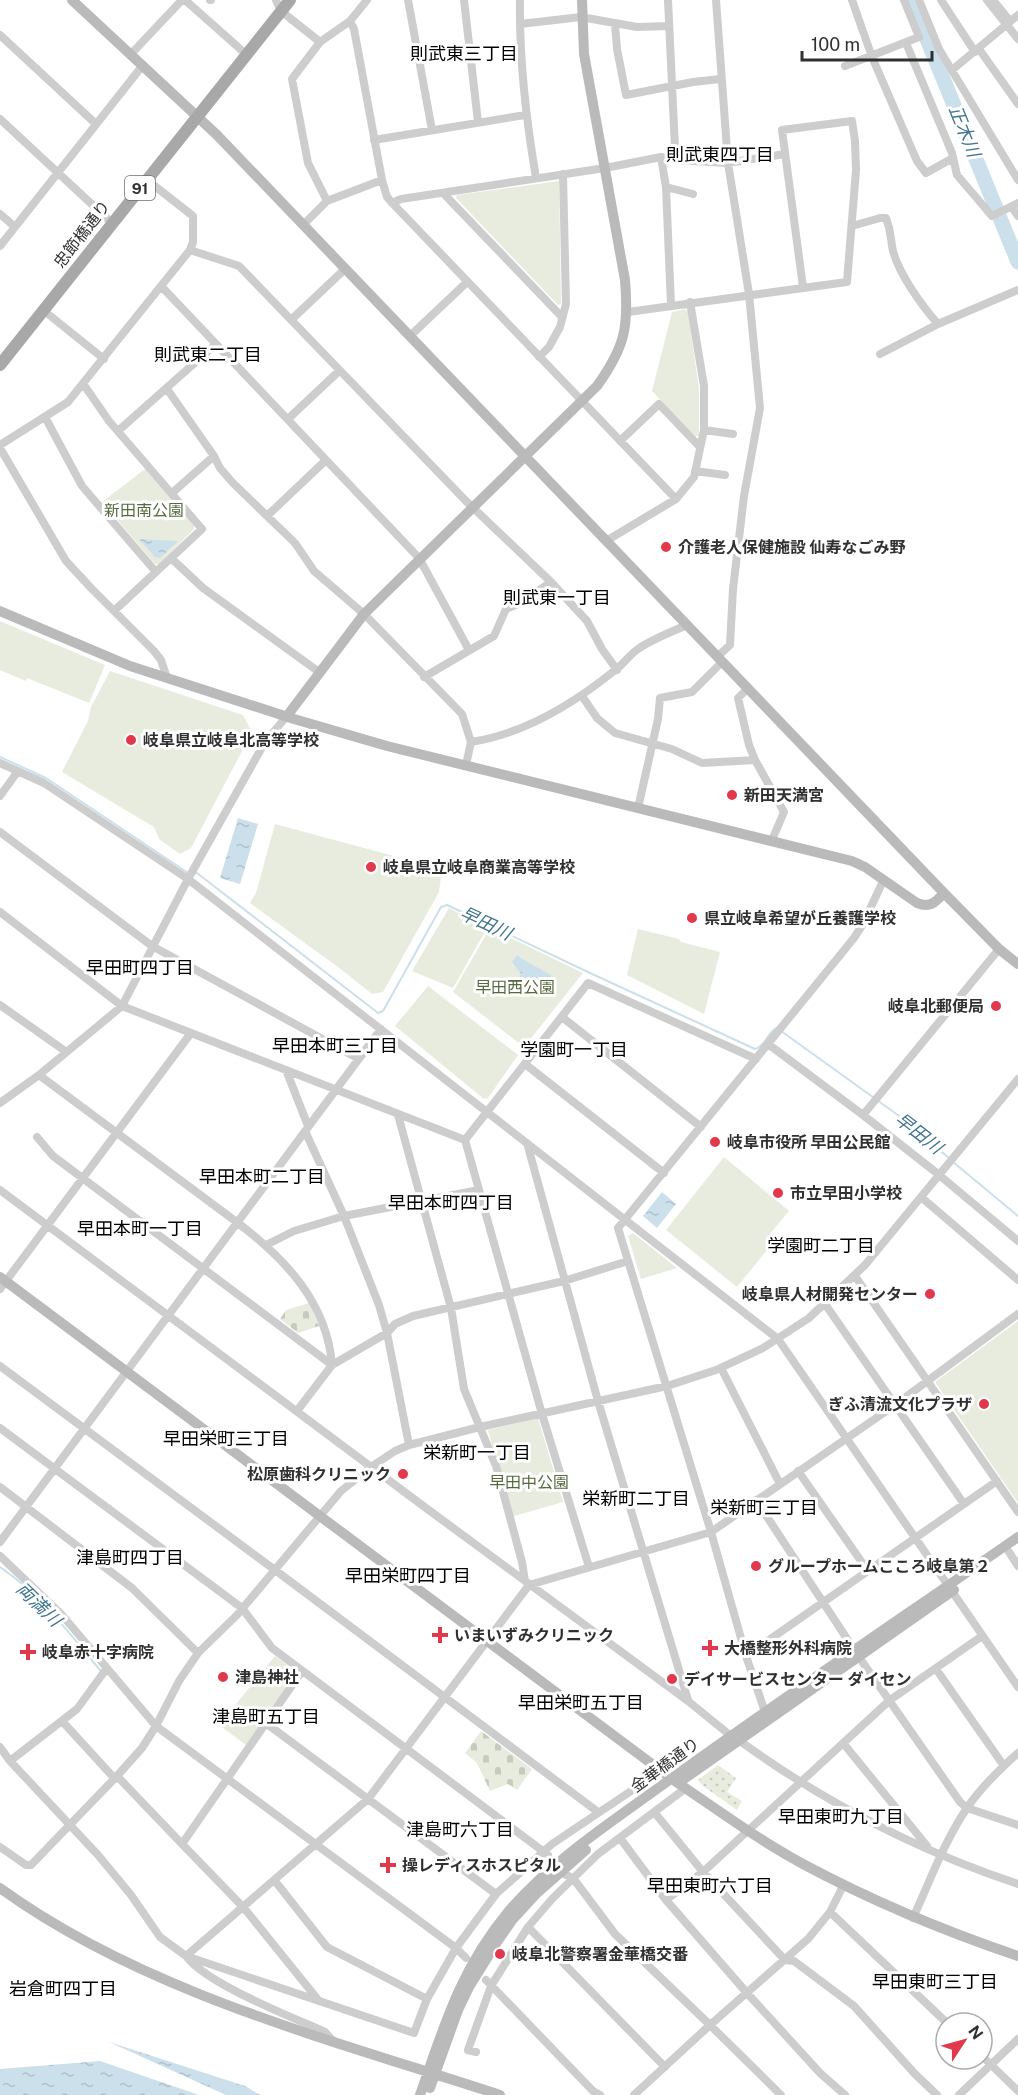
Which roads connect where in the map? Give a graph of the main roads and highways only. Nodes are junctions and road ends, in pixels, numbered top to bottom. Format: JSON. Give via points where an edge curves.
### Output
{"nodes":[{"id":1,"x":290,"y":0,"type":"edge"},
{"id":2,"x":278,"y":6,"type":"edge"},
{"id":3,"x":0,"y":365,"type":"edge"}],
"edges":[{"from":1,"to":2,"type":"main road","number":"91"},
{"from":2,"to":3,"type":"main road","name":"忠節橋通り","number":"91","via":[[247,55]]}]}
